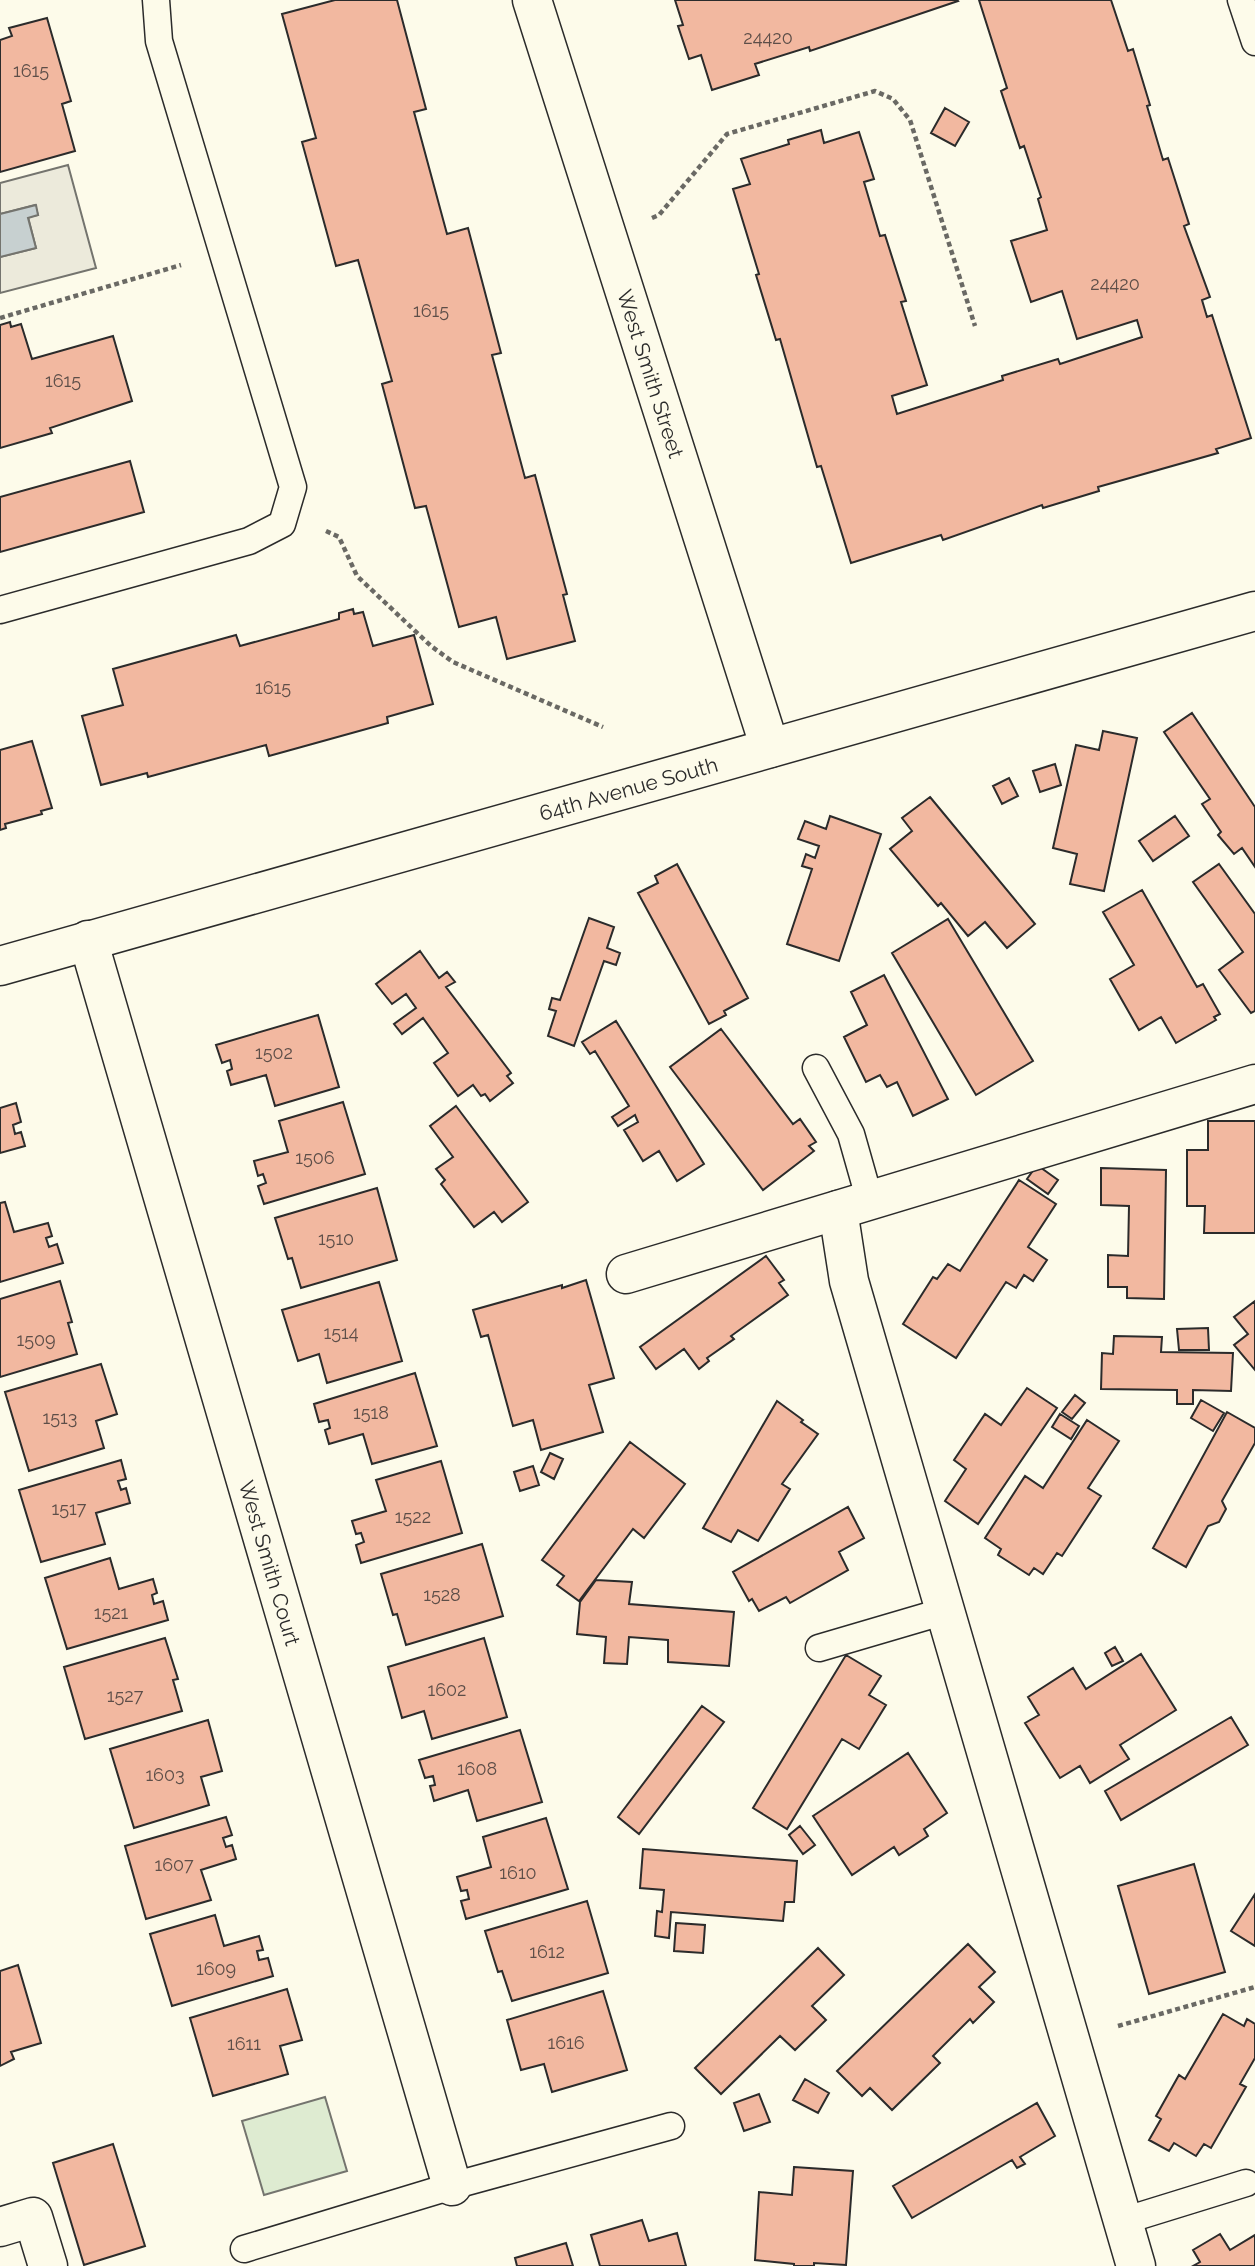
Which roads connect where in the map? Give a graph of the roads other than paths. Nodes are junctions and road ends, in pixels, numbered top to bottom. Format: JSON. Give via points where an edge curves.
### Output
{"nodes":[{"id":1,"x":156,"y":0,"type":"edge"},
{"id":2,"x":532,"y":0,"type":"edge"},
{"id":3,"x":1241,"y":0,"type":"edge"},
{"id":4,"x":1255,"y":42,"type":"edge"},
{"id":5,"x":0,"y":610,"type":"edge"},
{"id":6,"x":1255,"y":611,"type":"edge"},
{"id":7,"x":770,"y":748,"type":"junction"},
{"id":8,"x":88,"y":940,"type":"junction"},
{"id":9,"x":0,"y":966,"type":"edge"},
{"id":10,"x":816,"y":1068,"type":"dead end"},
{"id":11,"x":1255,"y":1084,"type":"edge"},
{"id":12,"x":854,"y":1205,"type":"junction"},
{"id":13,"x":626,"y":1274,"type":"dead end"},
{"id":14,"x":945,"y":1611,"type":"junction"},
{"id":15,"x":819,"y":1648,"type":"dead end"},
{"id":16,"x":671,"y":2126,"type":"dead end"},
{"id":17,"x":1247,"y":2183,"type":"dead end"},
{"id":18,"x":452,"y":2186,"type":"junction"},
{"id":19,"x":1123,"y":2221,"type":"junction"},
{"id":20,"x":0,"y":2227,"type":"edge"},
{"id":21,"x":244,"y":2249,"type":"dead end"},
{"id":22,"x":48,"y":2266,"type":"edge"},
{"id":23,"x":1136,"y":2266,"type":"edge"}],
"edges":[{"from":1,"to":5,"type":"lane","via":[[159,41],[293,487],[282,524],[249,541]]},
{"from":2,"to":7,"type":"street","name":"West Smith Street"},
{"from":3,"to":4,"type":"lane"},
{"from":6,"to":7,"type":"street","name":"64th Avenue South"},
{"from":7,"to":8,"type":"street","name":"64th Avenue South"},
{"from":8,"to":9,"type":"street","name":"64th Avenue South"},
{"from":8,"to":18,"type":"street","name":"West Smith Court"},
{"from":10,"to":12,"type":"lane","via":[[851,1134]]},
{"from":11,"to":12,"type":"street"},
{"from":12,"to":13,"type":"street"},
{"from":12,"to":14,"type":"street","via":[[849,1281]]},
{"from":14,"to":15,"type":"lane"},
{"from":14,"to":19,"type":"street"},
{"from":16,"to":18,"type":"lane"},
{"from":17,"to":19,"type":"lane"},
{"from":18,"to":21,"type":"lane"},
{"from":19,"to":23,"type":"street"},
{"from":20,"to":22,"type":"street","via":[[33,2217]]}]}
